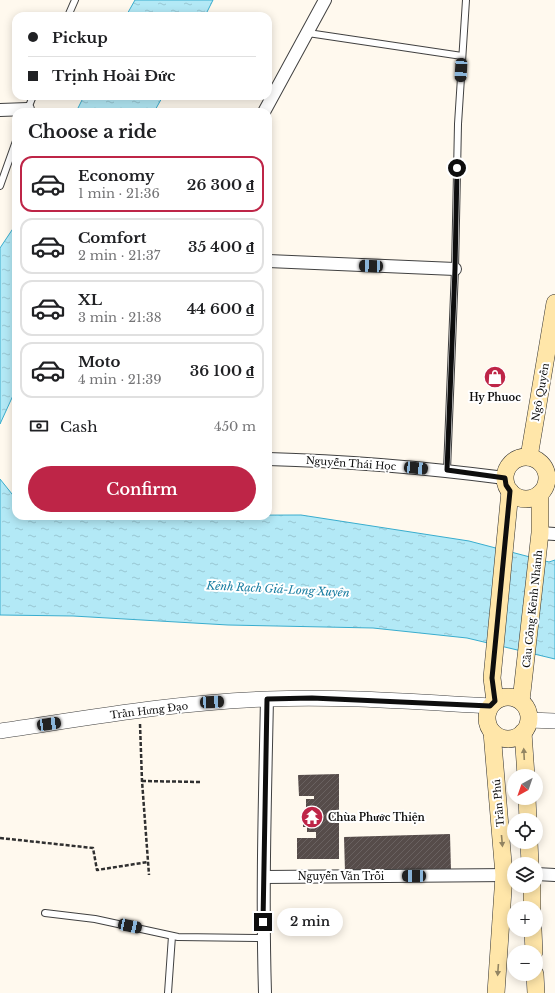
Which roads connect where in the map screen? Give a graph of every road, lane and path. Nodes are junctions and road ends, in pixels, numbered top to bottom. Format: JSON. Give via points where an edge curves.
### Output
{"nodes":[{"id":1,"x":75,"y":0,"type":"edge"},
{"id":2,"x":325,"y":0,"type":"edge"},
{"id":3,"x":466,"y":0,"type":"edge"},
{"id":4,"x":70,"y":12,"type":"edge"},
{"id":5,"x":308,"y":33,"type":"junction"},
{"id":6,"x":462,"y":56,"type":"junction"},
{"id":7,"x":272,"y":98,"type":"edge"},
{"id":8,"x":0,"y":110,"type":"edge"},
{"id":9,"x":12,"y":110,"type":"edge"},
{"id":10,"x":12,"y":152,"type":"edge"},
{"id":11,"x":0,"y":186,"type":"edge"},
{"id":12,"x":272,"y":261,"type":"edge"},
{"id":13,"x":455,"y":269,"type":"junction"},
{"id":14,"x":555,"y":303,"type":"edge"},
{"id":15,"x":529,"y":457,"type":"junction"},
{"id":16,"x":272,"y":459,"type":"edge"},
{"id":17,"x":447,"y":470,"type":"junction"},
{"id":18,"x":508,"y":484,"type":"junction"},
{"id":19,"x":540,"y":494,"type":"junction"},
{"id":20,"x":547,"y":534,"type":"edge"},
{"id":21,"x":267,"y":699,"type":"junction"},
{"id":22,"x":521,"y":701,"type":"junction"},
{"id":23,"x":493,"y":704,"type":"junction"},
{"id":24,"x":140,"y":711,"type":"junction"},
{"id":25,"x":555,"y":721,"type":"edge"},
{"id":26,"x":526,"y":726,"type":"junction"},
{"id":27,"x":0,"y":731,"type":"edge"},
{"id":28,"x":492,"y":732,"type":"junction"},
{"id":29,"x":526,"y":769,"type":"edge"},
{"id":30,"x":142,"y":781,"type":"junction"},
{"id":31,"x":200,"y":782,"type":"dead end"},
{"id":32,"x":0,"y":838,"type":"edge"},
{"id":33,"x":507,"y":858,"type":"edge"},
{"id":34,"x":148,"y":862,"type":"junction"},
{"id":35,"x":543,"y":874,"type":"edge"},
{"id":36,"x":149,"y":875,"type":"dead end"},
{"id":37,"x":507,"y":875,"type":"edge"},
{"id":38,"x":555,"y":875,"type":"edge"},
{"id":39,"x":264,"y":877,"type":"junction"},
{"id":40,"x":507,"y":893,"type":"edge"},
{"id":41,"x":45,"y":913,"type":"dead end"},
{"id":42,"x":172,"y":936,"type":"junction"},
{"id":43,"x":263,"y":938,"type":"junction"},
{"id":44,"x":535,"y":981,"type":"edge"},
{"id":45,"x":168,"y":993,"type":"edge"},
{"id":46,"x":265,"y":993,"type":"edge"},
{"id":47,"x":496,"y":993,"type":"edge"},
{"id":48,"x":536,"y":993,"type":"edge"}],
"edges":[{"from":1,"to":4,"type":"lane"},
{"from":2,"to":5,"type":"street"},
{"from":3,"to":6,"type":"lane"},
{"from":5,"to":6,"type":"lane"},
{"from":5,"to":7,"type":"street"},
{"from":6,"to":13,"type":"lane"},
{"from":8,"to":9,"type":"street"},
{"from":10,"to":11,"type":"lane"},
{"from":12,"to":13,"type":"street"},
{"from":13,"to":17,"type":"lane"},
{"from":14,"to":15,"type":"main road","name":"Ngô Quyền"},
{"from":15,"to":18,"type":"main road","via":[[515,460],[510,465],[506,471]]},
{"from":15,"to":19,"type":"main road","via":[[541,463],[547,475],[547,482]]},
{"from":16,"to":17,"type":"street","name":"Nguyễn Thái Học"},
{"from":17,"to":18,"type":"street","name":"Nguyễn Thái Học"},
{"from":18,"to":19,"type":"main road","via":[[515,496],[521,498]]},
{"from":18,"to":23,"type":"main road","via":[[508,511],[492,678]]},
{"from":19,"to":20,"type":"main road"},
{"from":20,"to":22,"type":"main road","name":"Cầu Cống Kênh Nhánh"},
{"from":21,"to":23,"type":"street","name":"Trần Hưng Đạo"},
{"from":21,"to":24,"type":"street","name":"Trần Hưng Đạo","via":[[212,702]]},
{"from":21,"to":39,"type":"street"},
{"from":22,"to":23,"type":"main road","via":[[508,697],[501,698]]},
{"from":22,"to":26,"type":"main road","via":[[528,713]]},
{"from":23,"to":28,"type":"main road","via":[[487,720]]},
{"from":24,"to":27,"type":"street","name":"Trần Hưng Đạo"},
{"from":24,"to":30,"type":"path"},
{"from":25,"to":26,"type":"street"},
{"from":26,"to":28,"type":"main road","via":[[518,736],[511,739]]},
{"from":29,"to":26,"type":"main road","one_way":true},
{"from":28,"to":33,"type":"main road","name":"Trần Phú","one_way":true},
{"from":30,"to":31,"type":"path"},
{"from":30,"to":34,"type":"path"},
{"from":32,"to":34,"type":"path","via":[[93,848],[97,870]]},
{"from":34,"to":36,"type":"path"},
{"from":35,"to":38,"type":"street"},
{"from":37,"to":39,"type":"street","name":"Nguyễn Văn Trỗi"},
{"from":39,"to":43,"type":"street"},
{"from":40,"to":47,"type":"main road","name":"Trần Phú","one_way":true},
{"from":41,"to":42,"type":"lane","via":[[95,919]]},
{"from":42,"to":43,"type":"lane"},
{"from":42,"to":45,"type":"lane"},
{"from":43,"to":46,"type":"street"},
{"from":44,"to":48,"type":"main road"}]}
